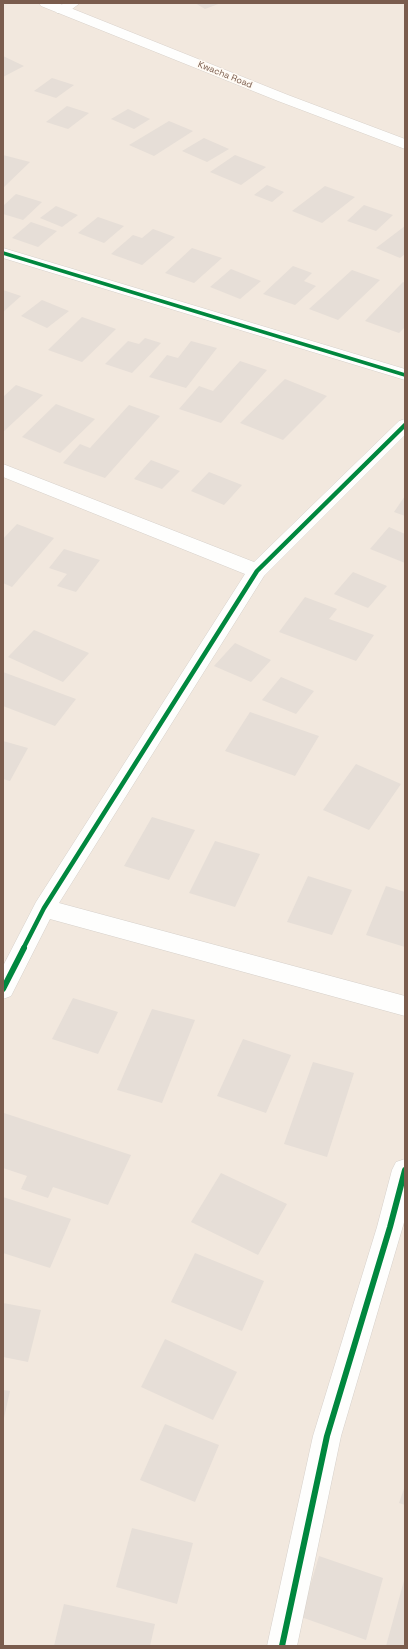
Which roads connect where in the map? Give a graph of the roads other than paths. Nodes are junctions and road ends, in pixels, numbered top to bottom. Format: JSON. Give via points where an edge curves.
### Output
{"nodes":[{"id":1,"x":46,"y":3,"type":"edge"},
{"id":2,"x":68,"y":6,"type":"edge"},
{"id":3,"x":405,"y":144,"type":"edge"},
{"id":4,"x":3,"y":253,"type":"edge"},
{"id":5,"x":405,"y":376,"type":"edge"},
{"id":6,"x":405,"y":426,"type":"edge"},
{"id":7,"x":3,"y":470,"type":"edge"},
{"id":8,"x":257,"y":571,"type":"junction"},
{"id":9,"x":44,"y":908,"type":"junction"},
{"id":10,"x":3,"y":989,"type":"edge"},
{"id":11,"x":405,"y":1006,"type":"edge"},
{"id":12,"x":405,"y":1170,"type":"edge"},
{"id":13,"x":282,"y":1646,"type":"edge"}],
"edges":[{"from":1,"to":2,"type":"street","name":"Kwacha Road"},
{"from":2,"to":3,"type":"street","name":"Kwacha Road","via":[[283,98]]},
{"from":4,"to":5,"type":"street"},
{"from":6,"to":8,"type":"street"},
{"from":7,"to":8,"type":"street"},
{"from":8,"to":9,"type":"street"},
{"from":9,"to":10,"type":"street"},
{"from":9,"to":11,"type":"street"},
{"from":12,"to":13,"type":"street","via":[[327,1436]]}]}
